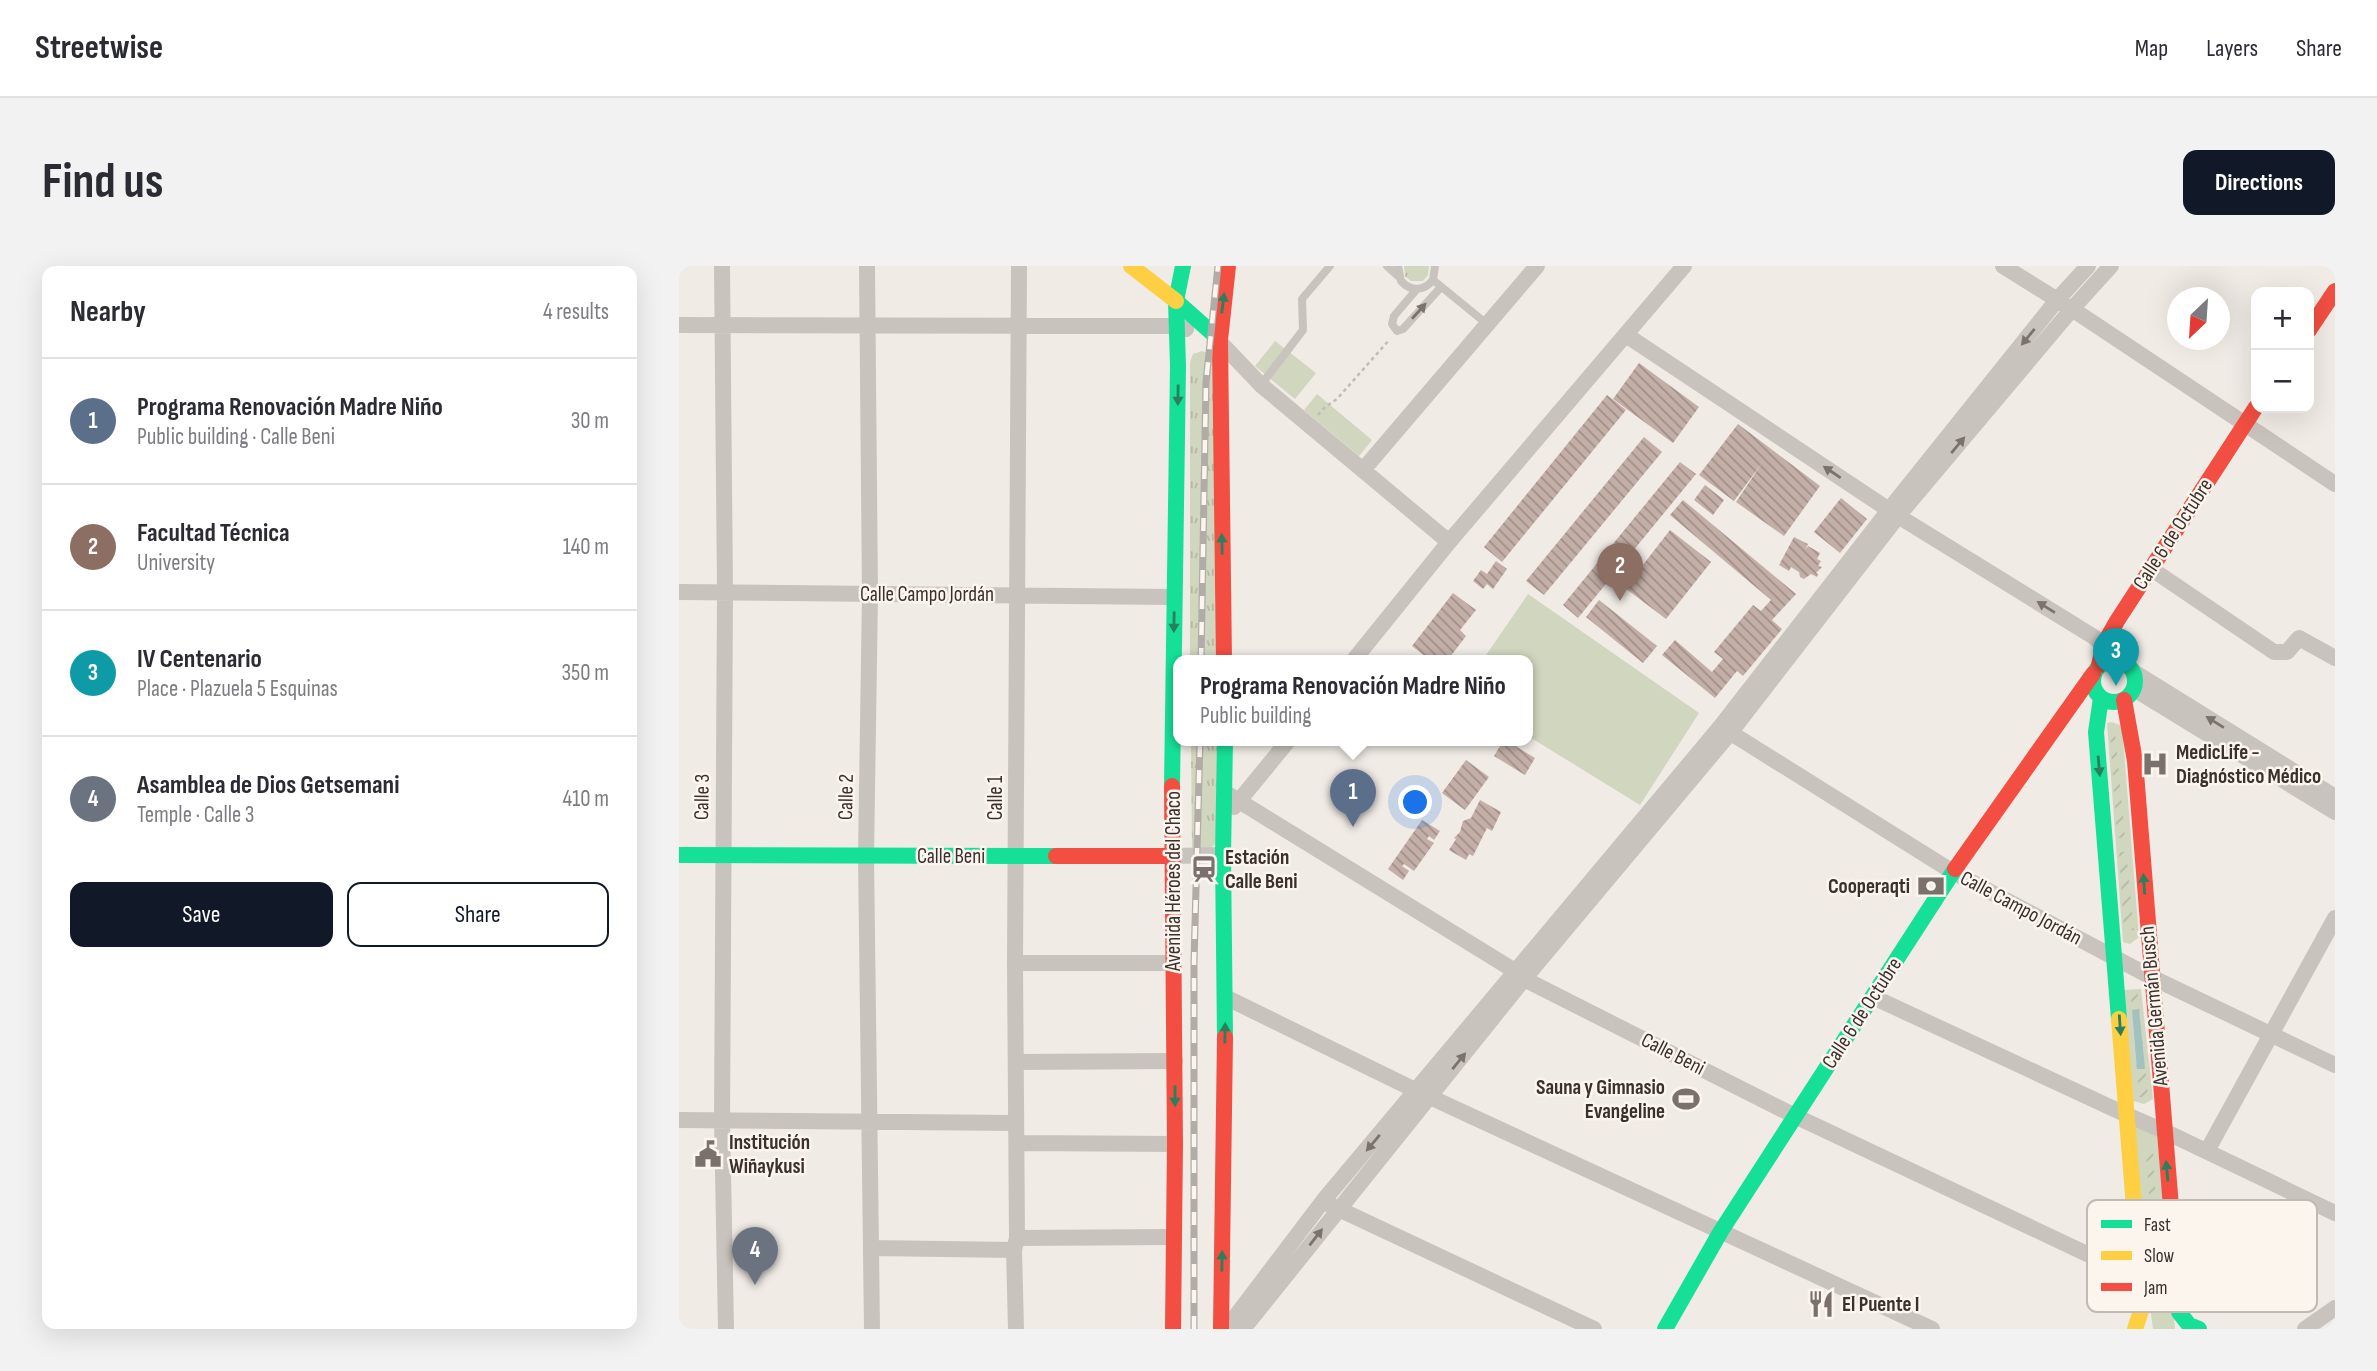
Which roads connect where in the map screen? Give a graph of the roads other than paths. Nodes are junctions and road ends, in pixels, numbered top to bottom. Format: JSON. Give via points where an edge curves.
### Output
{"nodes":[{"id":1,"x":722,"y":266,"type":"edge"},
{"id":2,"x":867,"y":266,"type":"edge"},
{"id":3,"x":1019,"y":266,"type":"edge"},
{"id":4,"x":1132,"y":266,"type":"edge"},
{"id":5,"x":1183,"y":266,"type":"edge"},
{"id":6,"x":1228,"y":266,"type":"edge"},
{"id":7,"x":1329,"y":266,"type":"edge"},
{"id":8,"x":1387,"y":266,"type":"edge"},
{"id":9,"x":1442,"y":266,"type":"edge"},
{"id":10,"x":1537,"y":266,"type":"edge"},
{"id":11,"x":1684,"y":266,"type":"edge"},
{"id":12,"x":2003,"y":266,"type":"edge"},
{"id":13,"x":2088,"y":266,"type":"edge"},
{"id":14,"x":2111,"y":266,"type":"edge"},
{"id":15,"x":1398,"y":271,"type":"edge"},
{"id":16,"x":1435,"y":273,"type":"edge"},
{"id":17,"x":1441,"y":287,"type":"junction"},
{"id":18,"x":1417,"y":289,"type":"junction"},
{"id":19,"x":2335,"y":291,"type":"edge"},
{"id":20,"x":2057,"y":300,"type":"junction"},
{"id":21,"x":1176,"y":301,"type":"junction"},
{"id":22,"x":2072,"y":309,"type":"junction"},
{"id":23,"x":2314,"y":322,"type":"edge"},
{"id":24,"x":1487,"y":324,"type":"junction"},
{"id":25,"x":679,"y":325,"type":"edge"},
{"id":26,"x":723,"y":325,"type":"junction"},
{"id":27,"x":866,"y":325,"type":"junction"},
{"id":28,"x":1018,"y":326,"type":"junction"},
{"id":29,"x":1177,"y":326,"type":"junction"},
{"id":30,"x":1626,"y":335,"type":"junction"},
{"id":31,"x":1220,"y":340,"type":"junction"},
{"id":32,"x":1261,"y":385,"type":"junction"},
{"id":33,"x":2252,"y":413,"type":"edge"},
{"id":34,"x":2245,"y":425,"type":"junction"},
{"id":35,"x":1363,"y":470,"type":"junction"},
{"id":36,"x":2335,"y":484,"type":"edge"},
{"id":37,"x":1893,"y":513,"type":"junction"},
{"id":38,"x":1449,"y":542,"type":"junction"},
{"id":39,"x":2150,"y":568,"type":"junction"},
{"id":40,"x":679,"y":592,"type":"edge"},
{"id":41,"x":725,"y":592,"type":"junction"},
{"id":42,"x":870,"y":594,"type":"junction"},
{"id":43,"x":1017,"y":595,"type":"junction"},
{"id":44,"x":1174,"y":597,"type":"junction"},
{"id":45,"x":2117,"y":621,"type":"junction"},
{"id":46,"x":2104,"y":644,"type":"junction"},
{"id":47,"x":1174,"y":655,"type":"edge"},
{"id":48,"x":1224,"y":655,"type":"edge"},
{"id":49,"x":1358,"y":655,"type":"edge"},
{"id":50,"x":2335,"y":658,"type":"edge"},
{"id":51,"x":2126,"y":665,"type":"junction"},
{"id":52,"x":2096,"y":669,"type":"junction"},
{"id":53,"x":2129,"y":695,"type":"junction"},
{"id":54,"x":2099,"y":696,"type":"junction"},
{"id":55,"x":2071,"y":704,"type":"junction"},
{"id":56,"x":1726,"y":730,"type":"junction"},
{"id":57,"x":1173,"y":746,"type":"edge"},
{"id":58,"x":1226,"y":746,"type":"edge"},
{"id":59,"x":1283,"y":746,"type":"edge"},
{"id":60,"x":1232,"y":797,"type":"junction"},
{"id":61,"x":2335,"y":797,"type":"edge"},
{"id":62,"x":2335,"y":812,"type":"edge"},
{"id":63,"x":679,"y":855,"type":"edge"},
{"id":64,"x":723,"y":855,"type":"junction"},
{"id":65,"x":1223,"y":855,"type":"junction"},
{"id":66,"x":866,"y":856,"type":"junction"},
{"id":67,"x":1016,"y":856,"type":"junction"},
{"id":68,"x":1173,"y":856,"type":"junction"},
{"id":69,"x":1953,"y":872,"type":"junction"},
{"id":70,"x":2335,"y":919,"type":"edge"},
{"id":71,"x":2115,"y":957,"type":"junction"},
{"id":72,"x":1015,"y":963,"type":"junction"},
{"id":73,"x":1173,"y":963,"type":"junction"},
{"id":74,"x":1519,"y":975,"type":"junction"},
{"id":75,"x":2151,"y":977,"type":"junction"},
{"id":76,"x":1225,"y":997,"type":"junction"},
{"id":77,"x":1873,"y":997,"type":"junction"},
{"id":78,"x":2271,"y":1034,"type":"junction"},
{"id":79,"x":1175,"y":1061,"type":"junction"},
{"id":80,"x":1016,"y":1062,"type":"junction"},
{"id":81,"x":2335,"y":1065,"type":"edge"},
{"id":82,"x":1424,"y":1094,"type":"junction"},
{"id":83,"x":2127,"y":1115,"type":"junction"},
{"id":84,"x":1795,"y":1116,"type":"junction"},
{"id":85,"x":679,"y":1120,"type":"edge"},
{"id":86,"x":722,"y":1120,"type":"junction"},
{"id":87,"x":868,"y":1121,"type":"junction"},
{"id":88,"x":1016,"y":1123,"type":"junction"},
{"id":89,"x":2164,"y":1131,"type":"junction"},
{"id":90,"x":1017,"y":1143,"type":"junction"},
{"id":91,"x":1175,"y":1144,"type":"junction"},
{"id":92,"x":2207,"y":1151,"type":"junction"},
{"id":93,"x":2134,"y":1200,"type":"edge"},
{"id":94,"x":2170,"y":1200,"type":"edge"},
{"id":95,"x":2308,"y":1200,"type":"edge"},
{"id":96,"x":2317,"y":1204,"type":"edge"},
{"id":97,"x":1331,"y":1205,"type":"junction"},
{"id":98,"x":2335,"y":1213,"type":"edge"},
{"id":99,"x":1721,"y":1231,"type":"junction"},
{"id":100,"x":1174,"y":1237,"type":"junction"},
{"id":101,"x":1015,"y":1244,"type":"junction"},
{"id":102,"x":872,"y":1248,"type":"junction"},
{"id":103,"x":2087,"y":1254,"type":"edge"},
{"id":104,"x":2335,"y":1308,"type":"edge"},
{"id":105,"x":2141,"y":1312,"type":"edge"},
{"id":106,"x":2179,"y":1312,"type":"edge"},
{"id":107,"x":726,"y":1329,"type":"edge"},
{"id":108,"x":872,"y":1329,"type":"edge"},
{"id":109,"x":1016,"y":1329,"type":"edge"},
{"id":110,"x":1173,"y":1329,"type":"edge"},
{"id":111,"x":1223,"y":1329,"type":"edge"},
{"id":112,"x":1243,"y":1329,"type":"edge"},
{"id":113,"x":1594,"y":1329,"type":"edge"},
{"id":114,"x":1665,"y":1329,"type":"edge"},
{"id":115,"x":1932,"y":1329,"type":"edge"},
{"id":116,"x":2135,"y":1329,"type":"edge"},
{"id":117,"x":2199,"y":1329,"type":"edge"},
{"id":118,"x":2305,"y":1329,"type":"edge"}],
"edges":[{"from":1,"to":26,"type":"street","name":"Calle 3"},
{"from":2,"to":27,"type":"street","name":"Calle 2"},
{"from":3,"to":28,"type":"street","name":"Calle 1"},
{"from":4,"to":21,"type":"main road"},
{"from":5,"to":21,"type":"main road","name":"Avenida Héroes del Chaco"},
{"from":31,"to":6,"type":"main road","one_way":true},
{"from":7,"to":32,"type":"lane","via":[[1302,299],[1303,330]]},
{"from":8,"to":15,"type":"lane"},
{"from":9,"to":16,"type":"lane"},
{"from":10,"to":24,"type":"street"},
{"from":11,"to":30,"type":"street"},
{"from":12,"to":20,"type":"street"},
{"from":13,"to":20,"type":"street"},
{"from":14,"to":22,"type":"street"},
{"from":15,"to":18,"type":"lane","via":[[1405,286]]},
{"from":16,"to":17,"type":"lane"},
{"from":16,"to":18,"type":"lane","via":[[1424,288]]},
{"from":18,"to":17,"type":"lane","one_way":true,"via":[[1394,316],[1392,324],[1397,331]]},
{"from":17,"to":24,"type":"lane"},
{"from":19,"to":23,"type":"main road"},
{"from":20,"to":22,"type":"street"},
{"from":20,"to":37,"type":"street","one_way":true},
{"from":21,"to":29,"type":"main road","name":"Avenida Héroes del Chaco"},
{"from":21,"to":31,"type":"main road"},
{"from":22,"to":34,"type":"street"},
{"from":37,"to":22,"type":"street","one_way":true},
{"from":24,"to":35,"type":"street"},
{"from":25,"to":26,"type":"street"},
{"from":26,"to":27,"type":"street"},
{"from":26,"to":41,"type":"street","name":"Calle 3"},
{"from":27,"to":28,"type":"street"},
{"from":27,"to":42,"type":"street","name":"Calle 2"},
{"from":28,"to":29,"type":"street"},
{"from":28,"to":43,"type":"street","name":"Calle 1"},
{"from":29,"to":31,"type":"street"},
{"from":29,"to":44,"type":"main road","name":"Avenida Héroes del Chaco","one_way":true},
{"from":37,"to":30,"type":"street","one_way":true},
{"from":30,"to":38,"type":"street"},
{"from":31,"to":32,"type":"street"},
{"from":48,"to":31,"type":"main road","one_way":true},
{"from":32,"to":35,"type":"street"},
{"from":33,"to":34,"type":"main road","name":"Calle 6 de Octubre"},
{"from":34,"to":36,"type":"street"},
{"from":34,"to":39,"type":"main road","name":"Calle 6 de Octubre"},
{"from":35,"to":38,"type":"street"},
{"from":46,"to":37,"type":"street","one_way":true},
{"from":37,"to":56,"type":"street"},
{"from":38,"to":49,"type":"street"},
{"from":39,"to":45,"type":"main road","name":"Calle 6 de Octubre"},
{"from":39,"to":50,"type":"street","via":[[2274,652],[2287,652],[2299,638]]},
{"from":40,"to":41,"type":"street","name":"Calle Campo Jordán"},
{"from":41,"to":42,"type":"street","name":"Calle Campo Jordán"},
{"from":41,"to":64,"type":"street","name":"Calle 3"},
{"from":42,"to":43,"type":"street","name":"Calle Campo Jordán"},
{"from":42,"to":66,"type":"street","name":"Calle 2"},
{"from":43,"to":44,"type":"street","name":"Calle Campo Jordán"},
{"from":43,"to":67,"type":"street","name":"Calle 1"},
{"from":44,"to":47,"type":"main road","name":"Avenida Héroes del Chaco","one_way":true},
{"from":45,"to":46,"type":"main road","name":"Calle 6 de Octubre"},
{"from":45,"to":51,"type":"main road"},
{"from":46,"to":51,"type":"street"},
{"from":46,"to":52,"type":"main road","name":"Calle 6 de Octubre"},
{"from":51,"to":52,"type":"main road","via":[[2109,660]]},
{"from":51,"to":53,"type":"main road"},
{"from":61,"to":51,"type":"street","one_way":true},
{"from":52,"to":54,"type":"main road","via":[[2092,681]]},
{"from":52,"to":55,"type":"main road","name":"Calle 6 de Octubre"},
{"from":53,"to":54,"type":"main road","via":[[2112,702]]},
{"from":53,"to":62,"type":"street"},
{"from":75,"to":53,"type":"main road","name":"Avenida Germán Busch","one_way":true},
{"from":54,"to":55,"type":"main road"},
{"from":54,"to":71,"type":"main road","name":"Avenida Germán Busch","one_way":true,"via":[[2096,732]]},
{"from":55,"to":69,"type":"main road","name":"Calle 6 de Octubre"},
{"from":56,"to":69,"type":"street","name":"Calle Campo Jordán"},
{"from":56,"to":74,"type":"street"},
{"from":57,"to":68,"type":"main road","name":"Avenida Héroes del Chaco","one_way":true},
{"from":58,"to":60,"type":"main road"},
{"from":59,"to":60,"type":"street"},
{"from":60,"to":65,"type":"main road","via":[[1224,818]]},
{"from":60,"to":74,"type":"street","name":"Calle Beni"},
{"from":63,"to":64,"type":"main road","name":"Calle Beni"},
{"from":64,"to":66,"type":"main road","name":"Calle Beni"},
{"from":64,"to":86,"type":"street","name":"Calle 3"},
{"from":65,"to":68,"type":"street","name":"Calle Beni"},
{"from":65,"to":76,"type":"main road"},
{"from":66,"to":67,"type":"main road","name":"Calle Beni"},
{"from":66,"to":87,"type":"street","name":"Calle 2"},
{"from":67,"to":68,"type":"main road","name":"Calle Beni"},
{"from":67,"to":72,"type":"street","name":"Calle 1"},
{"from":68,"to":73,"type":"main road","name":"Avenida Héroes del Chaco"},
{"from":69,"to":71,"type":"street","name":"Calle Campo Jordán"},
{"from":69,"to":77,"type":"main road","name":"Calle 6 de Octubre"},
{"from":70,"to":78,"type":"street"},
{"from":71,"to":75,"type":"street","name":"Calle Campo Jordán"},
{"from":71,"to":83,"type":"main road","name":"Avenida Germán Busch","one_way":true},
{"from":72,"to":73,"type":"street"},
{"from":72,"to":80,"type":"street","name":"Calle 1"},
{"from":73,"to":79,"type":"main road","name":"Avenida Héroes del Chaco"},
{"from":74,"to":82,"type":"street"},
{"from":74,"to":84,"type":"street","name":"Calle Beni"},
{"from":75,"to":78,"type":"street","name":"Calle Campo Jordán"},
{"from":75,"to":89,"type":"main road","name":"Avenida Germán Busch"},
{"from":76,"to":82,"type":"street"},
{"from":111,"to":76,"type":"main road","one_way":true},
{"from":77,"to":83,"type":"street"},
{"from":77,"to":84,"type":"main road","name":"Calle 6 de Octubre"},
{"from":78,"to":81,"type":"street","name":"Calle Campo Jordán"},
{"from":78,"to":92,"type":"street"},
{"from":79,"to":80,"type":"street"},
{"from":79,"to":91,"type":"main road","name":"Avenida Héroes del Chaco","one_way":true},
{"from":80,"to":88,"type":"street","name":"Calle 1"},
{"from":82,"to":97,"type":"street"},
{"from":82,"to":99,"type":"street"},
{"from":83,"to":89,"type":"street"},
{"from":83,"to":93,"type":"main road","name":"Avenida Germán Busch"},
{"from":84,"to":99,"type":"main road","name":"Calle 6 de Octubre"},
{"from":84,"to":103,"type":"street","name":"Calle Beni"},
{"from":85,"to":86,"type":"street"},
{"from":86,"to":87,"type":"street"},
{"from":86,"to":107,"type":"street","name":"Calle 3"},
{"from":87,"to":88,"type":"street"},
{"from":87,"to":102,"type":"street","name":"Calle 2"},
{"from":88,"to":90,"type":"street","name":"Calle 1"},
{"from":89,"to":92,"type":"street"},
{"from":94,"to":89,"type":"main road","name":"Avenida Germán Busch","one_way":true},
{"from":90,"to":91,"type":"street"},
{"from":90,"to":101,"type":"street","name":"Calle 1"},
{"from":91,"to":100,"type":"main road","name":"Avenida Héroes del Chaco"},
{"from":92,"to":95,"type":"street"},
{"from":96,"to":98,"type":"street"},
{"from":97,"to":111,"type":"street"},
{"from":112,"to":97,"type":"street","one_way":true},
{"from":97,"to":113,"type":"street"},
{"from":99,"to":114,"type":"main road","name":"Calle 6 de Octubre"},
{"from":99,"to":115,"type":"street"},
{"from":100,"to":101,"type":"street"},
{"from":100,"to":110,"type":"main road","name":"Avenida Héroes del Chaco"},
{"from":101,"to":102,"type":"street"},
{"from":101,"to":109,"type":"street","name":"Calle 1"},
{"from":102,"to":108,"type":"street","name":"Calle 2"},
{"from":104,"to":118,"type":"street"},
{"from":105,"to":116,"type":"main road","name":"Avenida Germán Busch"},
{"from":117,"to":106,"type":"main road","name":"Avenida Germán Busch","one_way":true}]}
